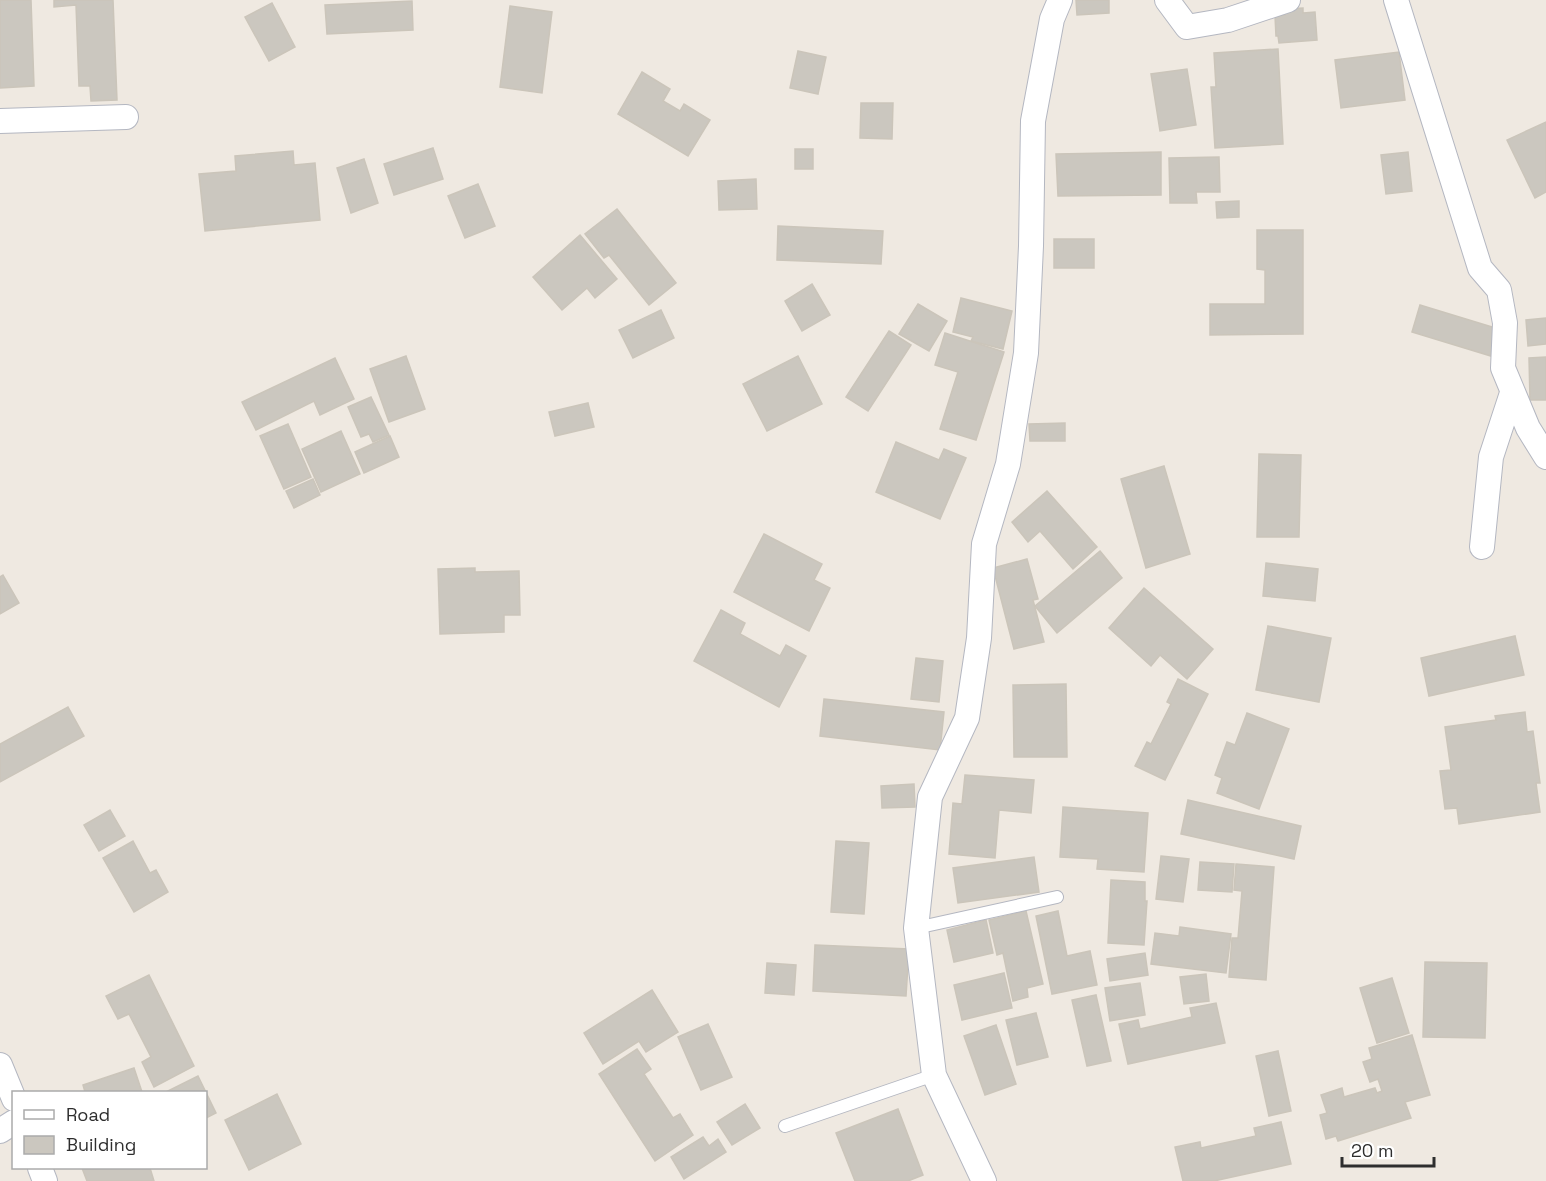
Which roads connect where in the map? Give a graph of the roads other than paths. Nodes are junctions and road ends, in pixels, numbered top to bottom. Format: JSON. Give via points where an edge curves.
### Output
{"nodes":[{"id":1,"x":1060,"y":0,"type":"edge"},
{"id":2,"x":1167,"y":0,"type":"edge"},
{"id":3,"x":1288,"y":0,"type":"edge"},
{"id":4,"x":1396,"y":0,"type":"edge"},
{"id":5,"x":126,"y":117,"type":"dead end"},
{"id":6,"x":0,"y":121,"type":"edge"},
{"id":7,"x":1512,"y":393,"type":"junction"},
{"id":8,"x":1546,"y":457,"type":"edge"},
{"id":9,"x":1482,"y":547,"type":"dead end"},
{"id":10,"x":1057,"y":897,"type":"dead end"},
{"id":11,"x":916,"y":928,"type":"junction"},
{"id":12,"x":0,"y":1065,"type":"edge"},
{"id":13,"x":934,"y":1075,"type":"junction"},
{"id":14,"x":12,"y":1095,"type":"edge"},
{"id":15,"x":785,"y":1126,"type":"dead end"},
{"id":16,"x":984,"y":1181,"type":"edge"}],
"edges":[{"from":1,"to":11,"type":"street","via":[[1052,19],[1033,121],[1026,353],[1008,464],[984,544],[979,638],[967,718],[930,797]]},
{"from":2,"to":3,"type":"street","via":[[1187,27],[1228,20]]},
{"from":4,"to":7,"type":"street","via":[[1479,268],[1499,290],[1505,323],[1503,368]]},
{"from":5,"to":6,"type":"street"},
{"from":7,"to":8,"type":"street"},
{"from":7,"to":9,"type":"street","via":[[1491,458]]},
{"from":10,"to":11,"type":"lane"},
{"from":11,"to":13,"type":"street"},
{"from":12,"to":14,"type":"street"},
{"from":13,"to":15,"type":"lane"},
{"from":13,"to":16,"type":"street"}]}
